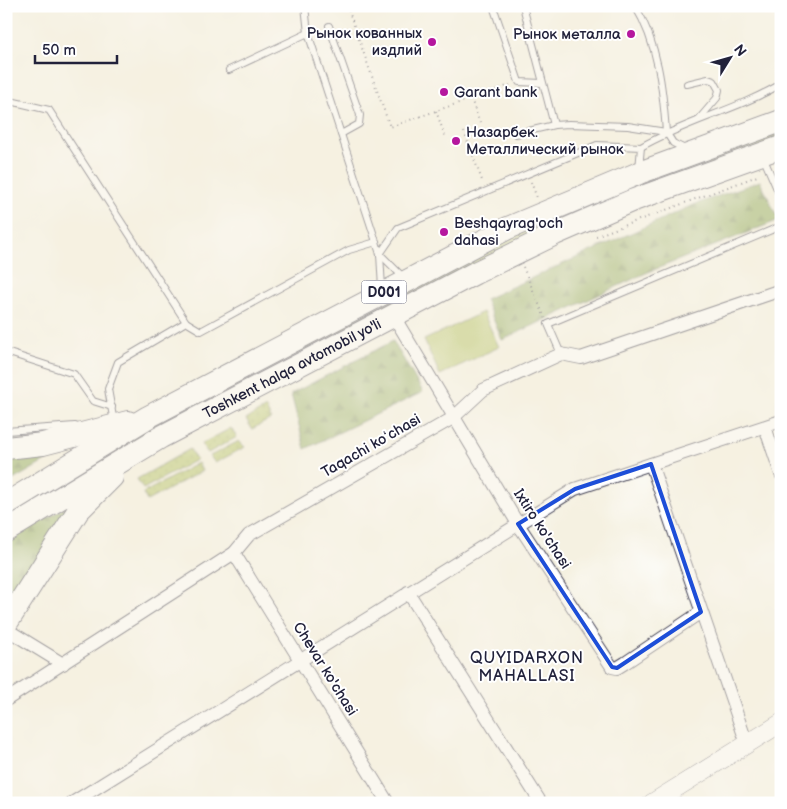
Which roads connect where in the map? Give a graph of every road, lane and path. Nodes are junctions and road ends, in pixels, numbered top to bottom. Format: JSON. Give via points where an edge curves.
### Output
{"nodes":[{"id":1,"x":305,"y":6,"type":"edge"},
{"id":2,"x":347,"y":6,"type":"edge"},
{"id":3,"x":493,"y":6,"type":"edge"},
{"id":4,"x":523,"y":6,"type":"edge"},
{"id":5,"x":635,"y":6,"type":"edge"},
{"id":6,"x":329,"y":26,"type":"dead end"},
{"id":7,"x":308,"y":33,"type":"junction"},
{"id":8,"x":229,"y":70,"type":"dead end"},
{"id":9,"x":519,"y":82,"type":"junction"},
{"id":10,"x":542,"y":82,"type":"junction"},
{"id":11,"x":687,"y":84,"type":"dead end"},
{"id":12,"x":781,"y":84,"type":"edge"},
{"id":13,"x":471,"y":99,"type":"junction"},
{"id":14,"x":6,"y":100,"type":"edge"},
{"id":15,"x":436,"y":111,"type":"junction"},
{"id":16,"x":698,"y":120,"type":"junction"},
{"id":17,"x":781,"y":121,"type":"edge"},
{"id":18,"x":554,"y":125,"type":"junction"},
{"id":19,"x":481,"y":126,"type":"dead end"},
{"id":20,"x":464,"y":132,"type":"dead end"},
{"id":21,"x":666,"y":132,"type":"junction"},
{"id":22,"x":341,"y":134,"type":"junction"},
{"id":23,"x":516,"y":134,"type":"dead end"},
{"id":24,"x":446,"y":139,"type":"dead end"},
{"id":25,"x":641,"y":147,"type":"junction"},
{"id":26,"x":693,"y":153,"type":"junction"},
{"id":27,"x":771,"y":157,"type":"edge"},
{"id":28,"x":639,"y":173,"type":"junction"},
{"id":29,"x":532,"y":185,"type":"dead end"},
{"id":30,"x":486,"y":190,"type":"junction"},
{"id":31,"x":537,"y":198,"type":"dead end"},
{"id":32,"x":781,"y":198,"type":"edge"},
{"id":33,"x":781,"y":226,"type":"edge"},
{"id":34,"x":588,"y":239,"type":"dead end"},
{"id":35,"x":376,"y":242,"type":"junction"},
{"id":36,"x":380,"y":254,"type":"junction"},
{"id":37,"x":530,"y":264,"type":"dead end"},
{"id":38,"x":406,"y":280,"type":"junction"},
{"id":39,"x":781,"y":290,"type":"edge"},
{"id":40,"x":383,"y":293,"type":"junction"},
{"id":41,"x":393,"y":315,"type":"junction"},
{"id":42,"x":186,"y":322,"type":"junction"},
{"id":43,"x":548,"y":324,"type":"junction"},
{"id":44,"x":6,"y":352,"type":"edge"},
{"id":45,"x":561,"y":354,"type":"junction"},
{"id":46,"x":112,"y":417,"type":"junction"},
{"id":47,"x":148,"y":417,"type":"junction"},
{"id":48,"x":453,"y":418,"type":"junction"},
{"id":49,"x":781,"y":421,"type":"edge"},
{"id":50,"x":86,"y":423,"type":"dead end"},
{"id":51,"x":765,"y":427,"type":"junction"},
{"id":52,"x":6,"y":431,"type":"edge"},
{"id":53,"x":161,"y":437,"type":"junction"},
{"id":54,"x":6,"y":448,"type":"edge"},
{"id":55,"x":651,"y":464,"type":"junction"},
{"id":56,"x":781,"y":474,"type":"edge"},
{"id":57,"x":6,"y":504,"type":"edge"},
{"id":58,"x":518,"y":524,"type":"junction"},
{"id":59,"x":6,"y":531,"type":"edge"},
{"id":60,"x":234,"y":553,"type":"junction"},
{"id":61,"x":408,"y":592,"type":"junction"},
{"id":62,"x":701,"y":612,"type":"junction"},
{"id":63,"x":6,"y":624,"type":"edge"},
{"id":64,"x":6,"y":628,"type":"edge"},
{"id":65,"x":300,"y":661,"type":"junction"},
{"id":66,"x":62,"y":664,"type":"junction"},
{"id":67,"x":6,"y":700,"type":"edge"},
{"id":68,"x":781,"y":723,"type":"edge"},
{"id":69,"x":746,"y":744,"type":"junction"},
{"id":70,"x":72,"y":803,"type":"edge"},
{"id":71,"x":388,"y":803,"type":"edge"},
{"id":72,"x":541,"y":803,"type":"edge"},
{"id":73,"x":652,"y":803,"type":"edge"}],
"edges":[{"from":1,"to":7,"type":"lane"},
{"from":2,"to":15,"type":"path","via":[[390,127]]},
{"from":3,"to":9,"type":"lane"},
{"from":4,"to":10,"type":"lane"},
{"from":5,"to":21,"type":"lane","via":[[643,20],[662,84]]},
{"from":6,"to":22,"type":"lane","via":[[360,115],[360,124]]},
{"from":7,"to":8,"type":"lane"},
{"from":7,"to":22,"type":"lane"},
{"from":9,"to":10,"type":"lane"},
{"from":9,"to":13,"type":"path"},
{"from":10,"to":18,"type":"lane"},
{"from":11,"to":16,"type":"lane","via":[[708,79],[714,81],[719,90],[717,98]]},
{"from":12,"to":16,"type":"lane"},
{"from":13,"to":15,"type":"path"},
{"from":13,"to":19,"type":"path"},
{"from":14,"to":42,"type":"lane","via":[[49,110]]},
{"from":15,"to":24,"type":"path"},
{"from":16,"to":21,"type":"lane"},
{"from":17,"to":26,"type":"highway","name":"Toshkent halqa avtomobil yo'li","number":"D001"},
{"from":18,"to":21,"type":"lane","via":[[628,126]]},
{"from":18,"to":23,"type":"lane"},
{"from":20,"to":30,"type":"path"},
{"from":21,"to":25,"type":"lane"},
{"from":21,"to":26,"type":"lane","via":[[672,143]]},
{"from":22,"to":35,"type":"lane"},
{"from":25,"to":28,"type":"lane"},
{"from":25,"to":30,"type":"lane","via":[[597,145]]},
{"from":26,"to":28,"type":"highway","name":"Toshkent halqa avtomobil yo'li","number":"D001"},
{"from":27,"to":32,"type":"lane"},
{"from":27,"to":34,"type":"path"},
{"from":27,"to":41,"type":"highway","name":"Toshkent halqa avtomobil yo'li","number":"D001","via":[[631,201],[555,234]]},
{"from":28,"to":38,"type":"highway","name":"Toshkent halqa avtomobil yo'li","number":"D001","via":[[544,211]]},
{"from":29,"to":31,"type":"path"},
{"from":30,"to":36,"type":"lane","via":[[398,228]]},
{"from":33,"to":43,"type":"lane"},
{"from":35,"to":36,"type":"lane"},
{"from":35,"to":42,"type":"lane","via":[[349,250],[201,331]]},
{"from":36,"to":38,"type":"lane"},
{"from":36,"to":40,"type":"lane"},
{"from":37,"to":43,"type":"path","via":[[523,267]]},
{"from":38,"to":40,"type":"highway","name":"Toshkent halqa avtomobil yo'li","number":"D001"},
{"from":39,"to":45,"type":"street","via":[[581,358]]},
{"from":40,"to":47,"type":"highway","name":"Toshkent halqa avtomobil yo'li","number":"D001"},
{"from":41,"to":48,"type":"street","name":"Ixtiro ko'chasi"},
{"from":41,"to":53,"type":"highway","name":"Toshkent halqa avtomobil yo'li","number":"D001"},
{"from":42,"to":46,"type":"lane","via":[[118,362],[108,388]]},
{"from":43,"to":45,"type":"lane"},
{"from":44,"to":46,"type":"lane","via":[[74,374],[93,401]]},
{"from":45,"to":48,"type":"street","name":"Taqachi koʻchasi","via":[[483,390]]},
{"from":46,"to":47,"type":"highway"},
{"from":46,"to":54,"type":"highway","via":[[43,444]]},
{"from":47,"to":57,"type":"highway","name":"Toshkent halqa avtomobil yo'li","number":"D001"},
{"from":48,"to":58,"type":"street","name":"Ixtiro ko'chasi"},
{"from":48,"to":60,"type":"street","name":"Taqachi koʻchasi","via":[[249,535]]},
{"from":49,"to":51,"type":"street"},
{"from":50,"to":52,"type":"lane"},
{"from":51,"to":55,"type":"street"},
{"from":51,"to":56,"type":"street"},
{"from":53,"to":59,"type":"highway","name":"Toshkent halqa avtomobil yo'li","number":"D001"},
{"from":53,"to":63,"type":"highway","via":[[78,511]]},
{"from":55,"to":58,"type":"street","via":[[575,489]]},
{"from":55,"to":62,"type":"street"},
{"from":58,"to":61,"type":"street"},
{"from":58,"to":62,"type":"street","name":"Ixtiro ko'chasi","via":[[612,667],[617,668]]},
{"from":60,"to":65,"type":"street","name":"Chevar ko'chasi"},
{"from":60,"to":66,"type":"street","name":"Taqachi koʻchasi"},
{"from":61,"to":65,"type":"street"},
{"from":61,"to":72,"type":"street"},
{"from":62,"to":69,"type":"street"},
{"from":64,"to":66,"type":"street"},
{"from":65,"to":70,"type":"street"},
{"from":65,"to":71,"type":"street","name":"Chevar ko'chasi"},
{"from":66,"to":67,"type":"street","name":"Taqachi koʻchasi"},
{"from":68,"to":69,"type":"street"},
{"from":69,"to":73,"type":"street"}]}
